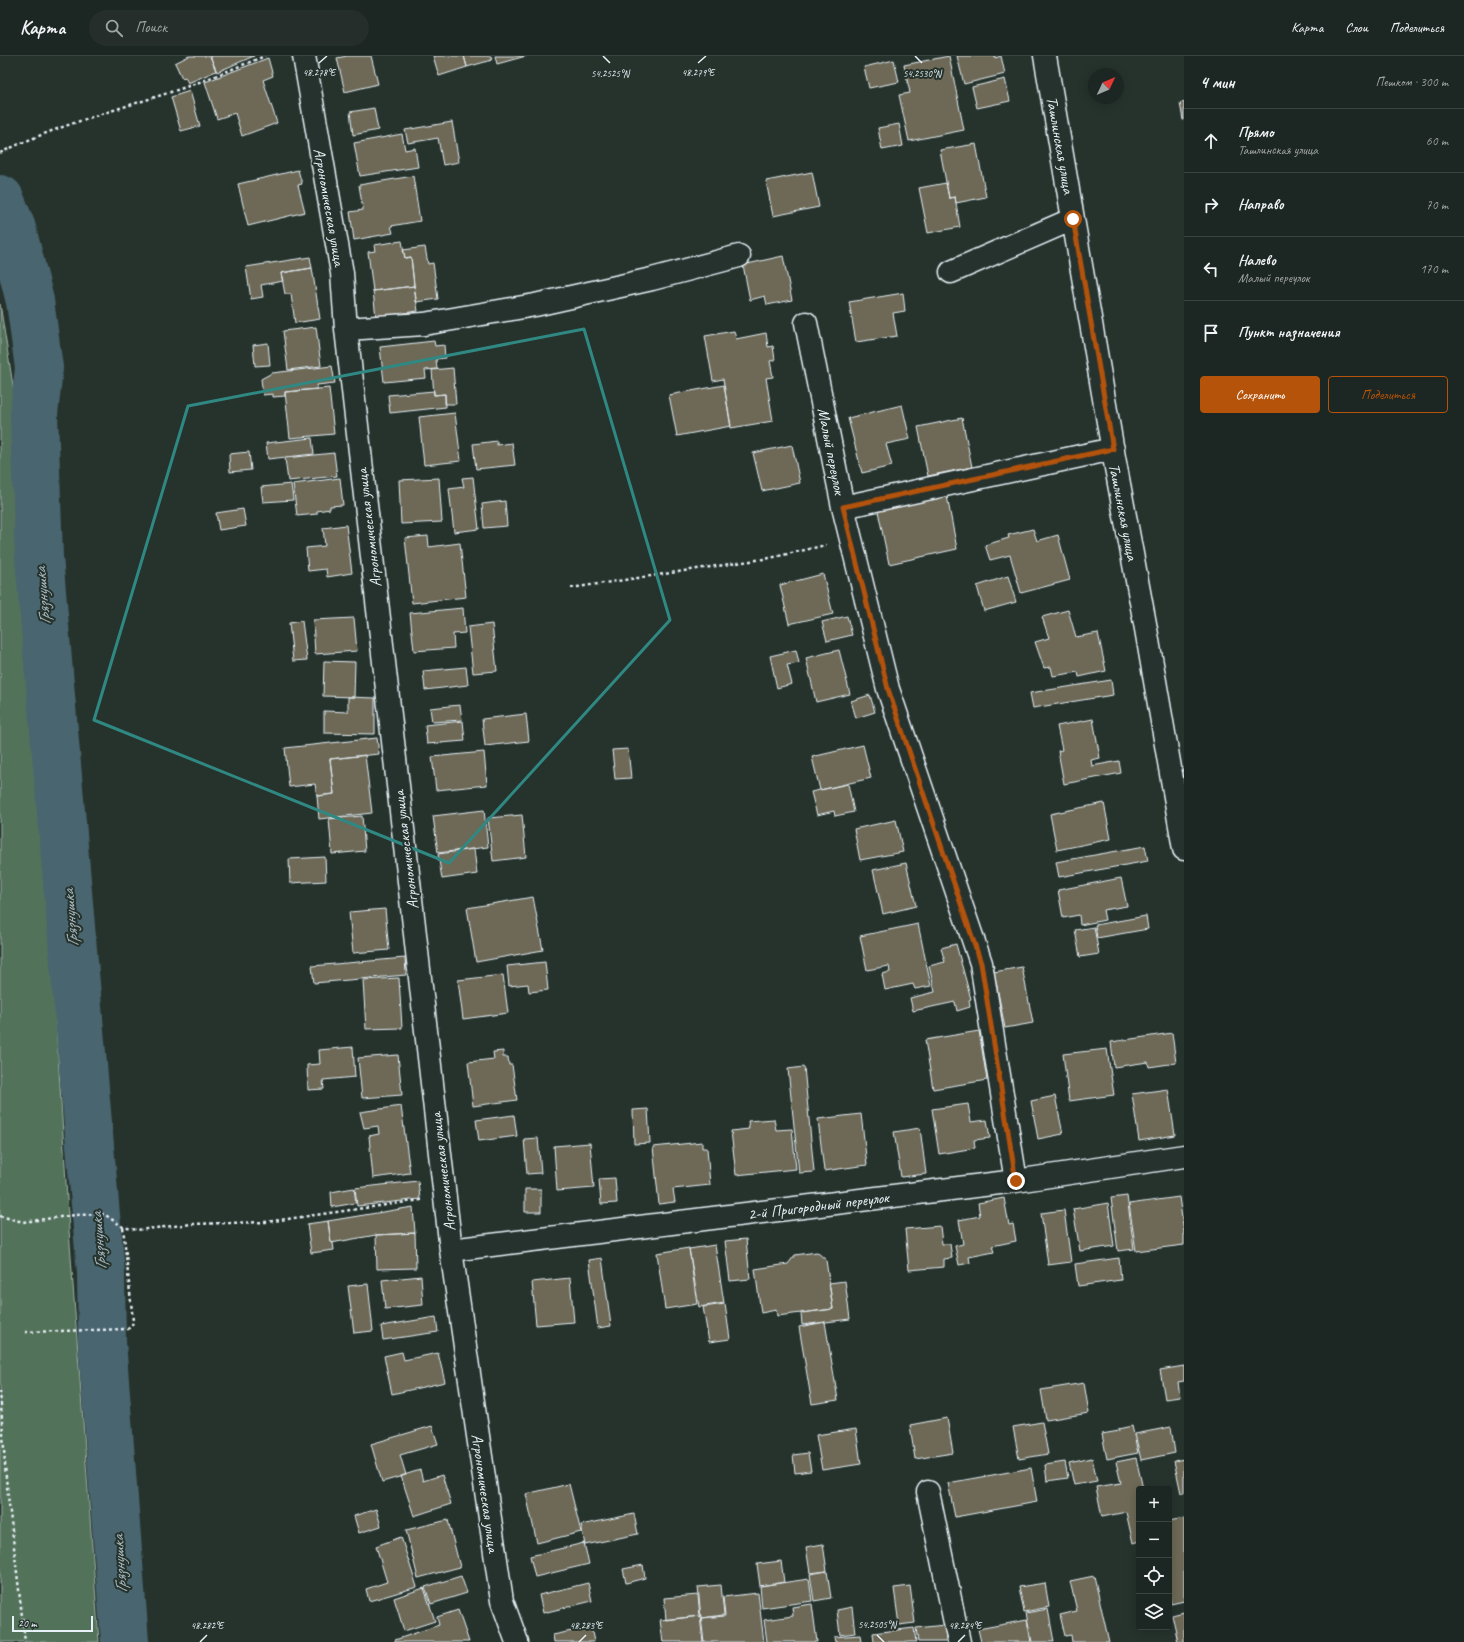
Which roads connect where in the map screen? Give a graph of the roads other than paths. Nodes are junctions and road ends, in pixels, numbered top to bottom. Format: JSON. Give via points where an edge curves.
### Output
{"nodes":[{"id":1,"x":304,"y":56,"type":"edge"},
{"id":2,"x":1045,"y":56,"type":"edge"},
{"id":3,"x":1073,"y":219,"type":"junction"},
{"id":4,"x":739,"y":256,"type":"dead end"},
{"id":5,"x":951,"y":272,"type":"dead end"},
{"id":6,"x":806,"y":323,"type":"dead end"},
{"id":7,"x":346,"y":330,"type":"junction"},
{"id":8,"x":1113,"y":449,"type":"junction"},
{"id":9,"x":843,"y":507,"type":"junction"},
{"id":10,"x":1184,"y":849,"type":"edge"},
{"id":11,"x":1184,"y":1156,"type":"edge"},
{"id":12,"x":1016,"y":1181,"type":"junction"},
{"id":13,"x":451,"y":1250,"type":"junction"},
{"id":14,"x":928,"y":1492,"type":"dead end"},
{"id":15,"x":517,"y":1642,"type":"edge"},
{"id":16,"x":959,"y":1642,"type":"edge"}],
"edges":[{"from":1,"to":7,"type":"street","name":"Агрономическая улица","via":[[342,273]]},
{"from":2,"to":3,"type":"street","name":"Ташлинская улица"},
{"from":3,"to":5,"type":"street"},
{"from":3,"to":8,"type":"street","name":"Ташлинская улица"},
{"from":4,"to":7,"type":"street","via":[[652,279],[535,305],[424,324]]},
{"from":6,"to":9,"type":"street","name":"Малый переулок"},
{"from":7,"to":13,"type":"street","name":"Агрономическая улица"},
{"from":8,"to":9,"type":"street"},
{"from":8,"to":10,"type":"street","name":"Ташлинская улица"},
{"from":9,"to":12,"type":"street","name":"Малый переулок","via":[[888,689],[981,963]]},
{"from":11,"to":12,"type":"street","name":"2-й Пригородный переулок"},
{"from":12,"to":13,"type":"street","name":"2-й Пригородный переулок"},
{"from":13,"to":15,"type":"street","name":"Агрономическая улица","via":[[502,1600]]},
{"from":14,"to":16,"type":"street"}]}
